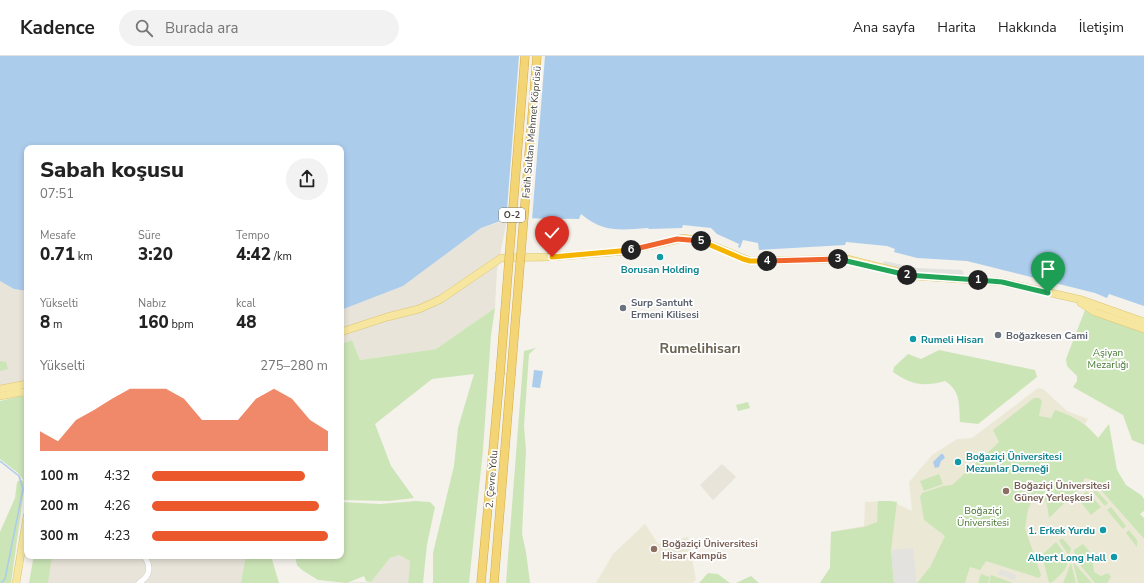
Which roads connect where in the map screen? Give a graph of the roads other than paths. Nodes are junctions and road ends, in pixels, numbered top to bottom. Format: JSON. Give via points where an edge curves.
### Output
{"nodes":[{"id":1,"x":525,"y":56,"type":"edge"},
{"id":2,"x":537,"y":56,"type":"edge"},
{"id":3,"x":1072,"y":298,"type":"junction"},
{"id":4,"x":1144,"y":322,"type":"edge"},
{"id":5,"x":1144,"y":329,"type":"edge"},
{"id":6,"x":344,"y":331,"type":"edge"},
{"id":7,"x":500,"y":374,"type":"joint"},
{"id":8,"x":511,"y":375,"type":"joint"},
{"id":9,"x":24,"y":385,"type":"edge"},
{"id":10,"x":0,"y":389,"type":"edge"},
{"id":11,"x":24,"y":393,"type":"edge"},
{"id":12,"x":0,"y":396,"type":"edge"},
{"id":13,"x":24,"y":534,"type":"edge"},
{"id":14,"x":146,"y":559,"type":"edge"},
{"id":15,"x":16,"y":582,"type":"edge"},
{"id":16,"x":139,"y":583,"type":"edge"},
{"id":17,"x":481,"y":583,"type":"edge"},
{"id":18,"x":494,"y":583,"type":"edge"}],
"edges":[{"from":1,"to":7,"type":"highway","name":"Fatih Sultan Mehmet Köprüsü","number":"O-2","bridge":true},
{"from":2,"to":8,"type":"highway","name":"Fatih Sultan Mehmet Köprüsü","number":"O-2","bridge":true},
{"from":3,"to":4,"type":"main road"},
{"from":3,"to":5,"type":"main road","via":[[1095,312]]},
{"from":3,"to":6,"type":"main road","via":[[1002,282],[915,276],[847,259],[750,261],[704,242],[684,238],[626,251],[501,258],[441,298],[418,309]]},
{"from":7,"to":17,"type":"highway","name":"2. Çevre Yolu","number":"O-2"},
{"from":8,"to":18,"type":"highway","name":"2. Çevre Yolu","number":"O-2"},
{"from":9,"to":10,"type":"main road"},
{"from":11,"to":12,"type":"main road"},
{"from":13,"to":15,"type":"main road"},
{"from":14,"to":16,"type":"street","via":[[150,566],[149,572],[146,579]]}]}
